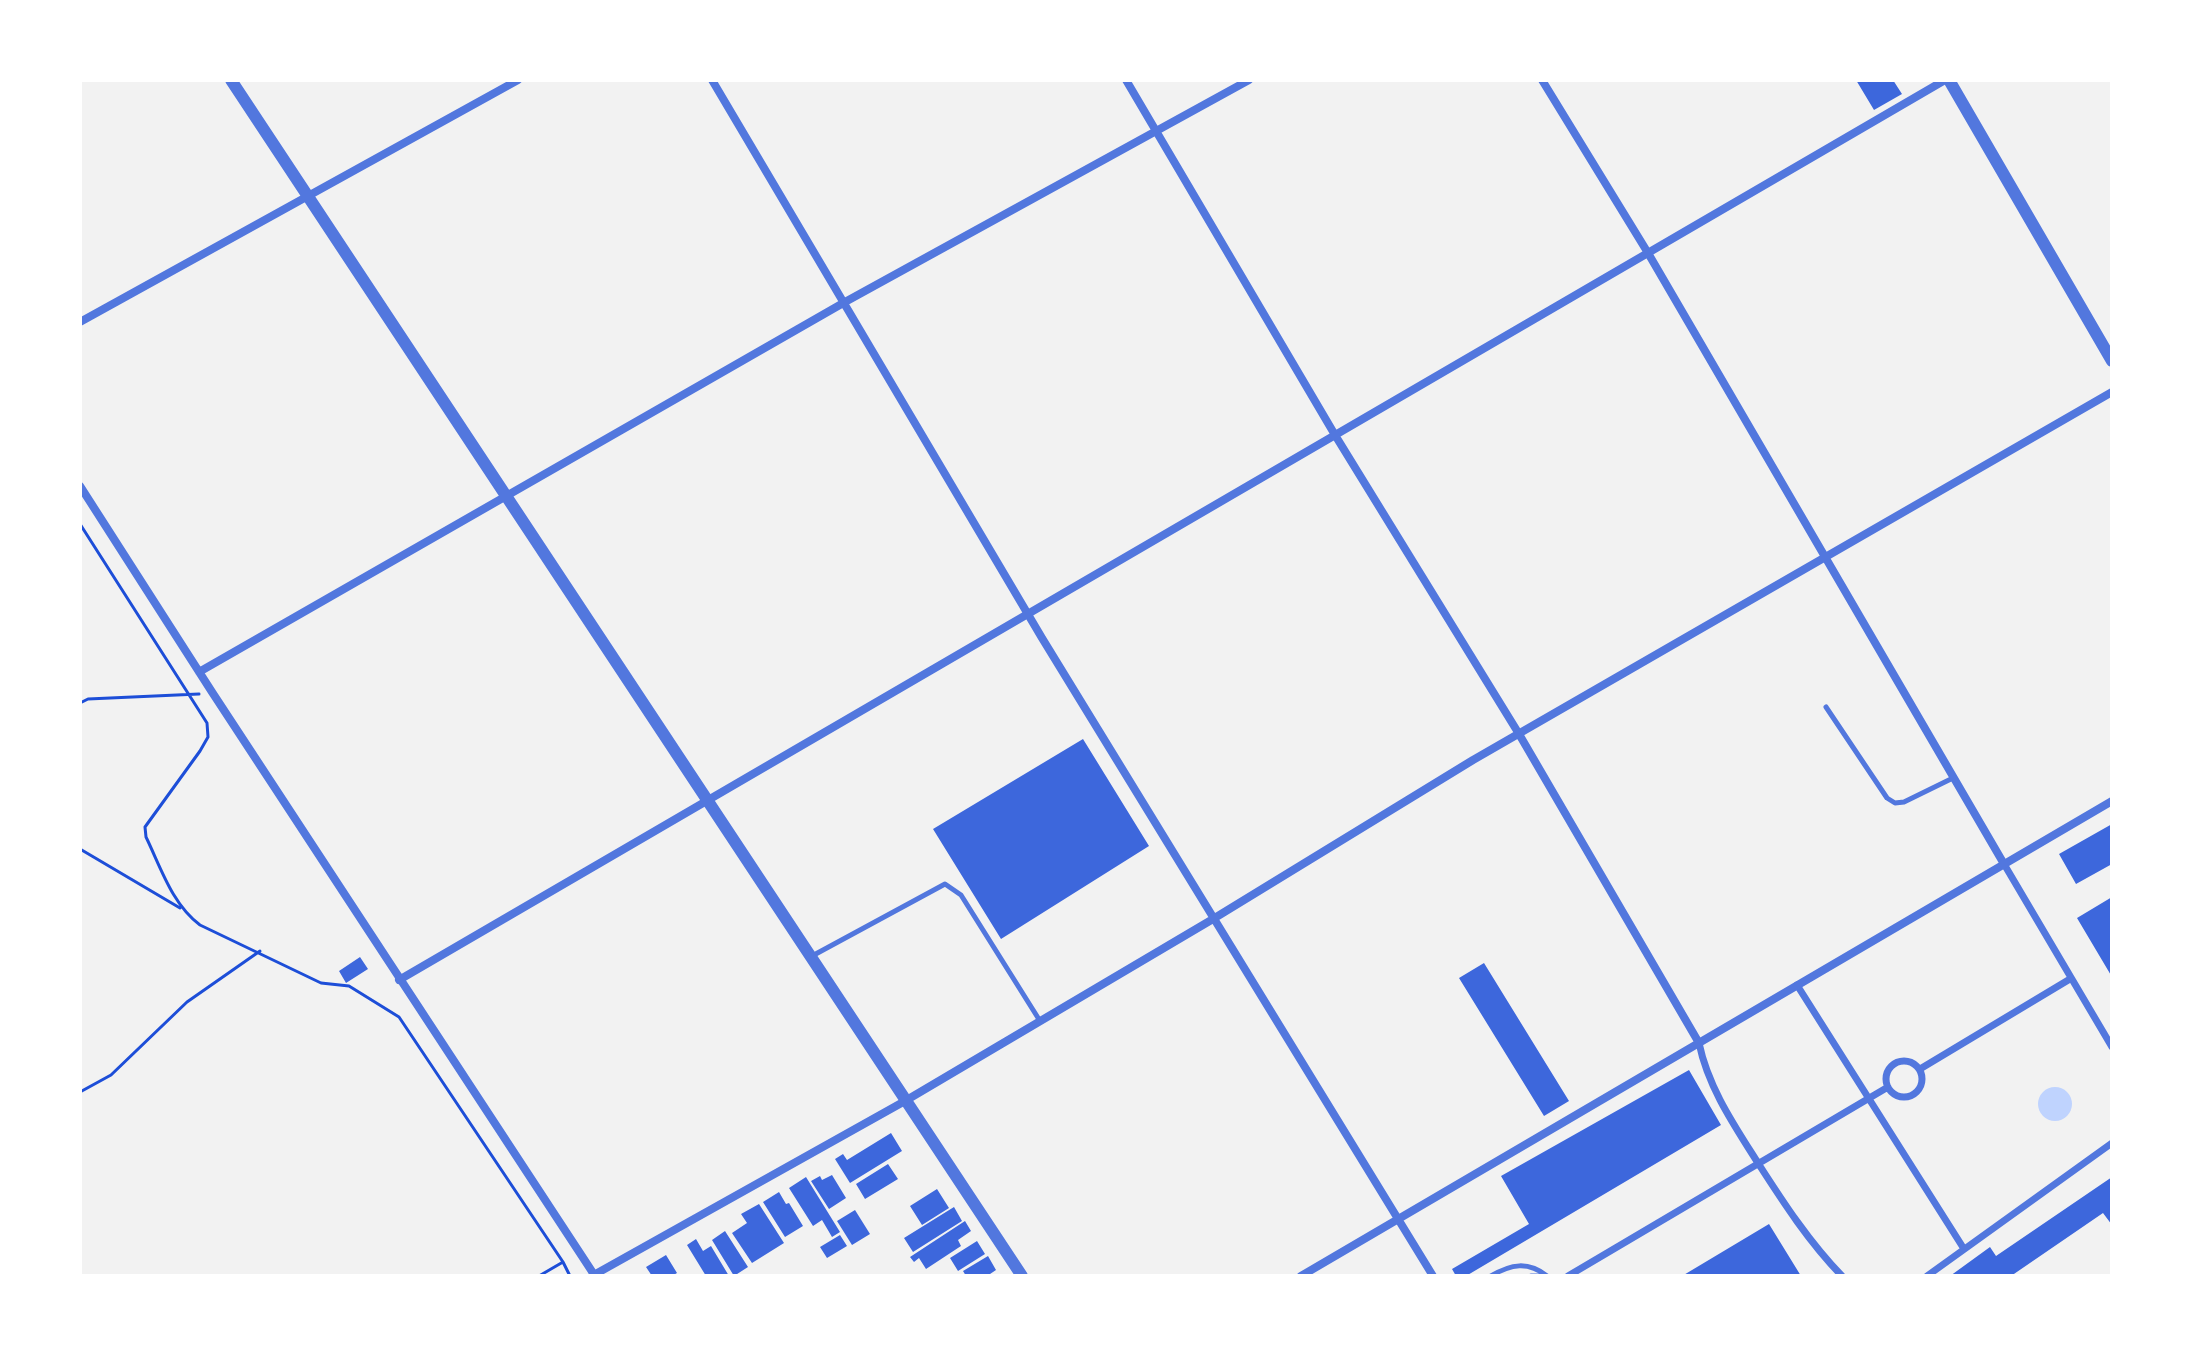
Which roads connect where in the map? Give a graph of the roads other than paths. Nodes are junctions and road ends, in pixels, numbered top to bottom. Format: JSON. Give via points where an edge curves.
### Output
{"nodes":[{"id":1,"x":231,"y":80,"type":"edge"},
{"id":2,"x":518,"y":80,"type":"edge"},
{"id":3,"x":712,"y":80,"type":"edge"},
{"id":4,"x":1126,"y":80,"type":"edge"},
{"id":5,"x":1249,"y":80,"type":"edge"},
{"id":6,"x":1542,"y":80,"type":"edge"},
{"id":7,"x":1947,"y":80,"type":"edge"},
{"id":8,"x":1156,"y":131,"type":"junction"},
{"id":9,"x":308,"y":196,"type":"junction"},
{"id":10,"x":1648,"y":253,"type":"junction"},
{"id":11,"x":845,"y":302,"type":"junction"},
{"id":12,"x":80,"y":322,"type":"edge"},
{"id":13,"x":2112,"y":361,"type":"edge"},
{"id":14,"x":2112,"y":392,"type":"edge"},
{"id":15,"x":1335,"y":435,"type":"junction"},
{"id":16,"x":80,"y":486,"type":"edge"},
{"id":17,"x":506,"y":495,"type":"junction"},
{"id":18,"x":1826,"y":559,"type":"junction"},
{"id":19,"x":1028,"y":614,"type":"junction"},
{"id":20,"x":199,"y":672,"type":"junction"},
{"id":21,"x":1826,"y":707,"type":"dead end"},
{"id":22,"x":1519,"y":734,"type":"junction"},
{"id":23,"x":1954,"y":777,"type":"junction"},
{"id":24,"x":709,"y":800,"type":"junction"},
{"id":25,"x":2112,"y":801,"type":"edge"},
{"id":26,"x":2004,"y":864,"type":"junction"},
{"id":27,"x":1213,"y":919,"type":"junction"},
{"id":28,"x":812,"y":957,"type":"junction"},
{"id":29,"x":2070,"y":979,"type":"junction"},
{"id":30,"x":399,"y":980,"type":"junction"},
{"id":31,"x":1797,"y":985,"type":"junction"},
{"id":32,"x":1040,"y":1021,"type":"junction"},
{"id":33,"x":1699,"y":1043,"type":"junction"},
{"id":34,"x":2112,"y":1047,"type":"edge"},
{"id":35,"x":1920,"y":1069,"type":"junction"},
{"id":36,"x":1888,"y":1087,"type":"junction"},
{"id":37,"x":1868,"y":1099,"type":"junction"},
{"id":38,"x":905,"y":1101,"type":"junction"},
{"id":39,"x":2112,"y":1143,"type":"edge"},
{"id":40,"x":1759,"y":1163,"type":"junction"},
{"id":41,"x":1398,"y":1218,"type":"junction"},
{"id":42,"x":1964,"y":1249,"type":"junction"},
{"id":43,"x":594,"y":1276,"type":"edge"},
{"id":44,"x":1022,"y":1276,"type":"edge"},
{"id":45,"x":1301,"y":1276,"type":"edge"},
{"id":46,"x":1433,"y":1276,"type":"edge"},
{"id":47,"x":1491,"y":1276,"type":"edge"},
{"id":48,"x":1531,"y":1276,"type":"edge"},
{"id":49,"x":1545,"y":1276,"type":"edge"},
{"id":50,"x":1568,"y":1276,"type":"edge"},
{"id":51,"x":1842,"y":1276,"type":"edge"},
{"id":52,"x":1927,"y":1276,"type":"edge"}],
"edges":[{"from":1,"to":9,"type":"street"},
{"from":2,"to":9,"type":"street"},
{"from":3,"to":11,"type":"street"},
{"from":4,"to":8,"type":"street"},
{"from":5,"to":8,"type":"street"},
{"from":6,"to":10,"type":"street"},
{"from":7,"to":10,"type":"street"},
{"from":7,"to":13,"type":"street"},
{"from":8,"to":11,"type":"street"},
{"from":8,"to":15,"type":"street"},
{"from":9,"to":12,"type":"street"},
{"from":9,"to":17,"type":"street"},
{"from":10,"to":15,"type":"street"},
{"from":10,"to":18,"type":"street"},
{"from":11,"to":17,"type":"street"},
{"from":11,"to":19,"type":"street"},
{"from":14,"to":18,"type":"street"},
{"from":15,"to":19,"type":"street"},
{"from":15,"to":22,"type":"street"},
{"from":16,"to":20,"type":"street"},
{"from":17,"to":20,"type":"street"},
{"from":17,"to":24,"type":"street"},
{"from":18,"to":22,"type":"street"},
{"from":18,"to":23,"type":"street"},
{"from":19,"to":24,"type":"street"},
{"from":19,"to":27,"type":"street"},
{"from":20,"to":30,"type":"street"},
{"from":21,"to":23,"type":"lane","via":[[1895,803]]},
{"from":22,"to":27,"type":"street"},
{"from":22,"to":33,"type":"street"},
{"from":23,"to":26,"type":"street"},
{"from":24,"to":28,"type":"street"},
{"from":24,"to":30,"type":"street"},
{"from":25,"to":26,"type":"street"},
{"from":26,"to":29,"type":"street"},
{"from":26,"to":31,"type":"street"},
{"from":27,"to":32,"type":"street"},
{"from":27,"to":41,"type":"street"},
{"from":28,"to":32,"type":"lane","via":[[945,884],[961,895]]},
{"from":28,"to":38,"type":"street"},
{"from":29,"to":34,"type":"street"},
{"from":29,"to":35,"type":"street"},
{"from":30,"to":43,"type":"street"},
{"from":31,"to":33,"type":"street"},
{"from":31,"to":37,"type":"street"},
{"from":32,"to":38,"type":"street"},
{"from":33,"to":40,"type":"street","via":[[1715,1090]]},
{"from":33,"to":41,"type":"street"},
{"from":35,"to":36,"type":"street","via":[[1909,1061],[1896,1062],[1886,1076]]},
{"from":35,"to":36,"type":"street","via":[[1921,1085],[1914,1094],[1897,1096]]},
{"from":36,"to":37,"type":"street"},
{"from":37,"to":40,"type":"street"},
{"from":37,"to":42,"type":"street"},
{"from":38,"to":43,"type":"street"},
{"from":38,"to":44,"type":"street"},
{"from":39,"to":42,"type":"street"},
{"from":40,"to":50,"type":"street"},
{"from":40,"to":51,"type":"street","via":[[1787,1209]]},
{"from":41,"to":45,"type":"street"},
{"from":41,"to":46,"type":"street"},
{"from":42,"to":52,"type":"street"},
{"from":47,"to":49,"type":"lane","via":[[1520,1265]]},
{"from":48,"to":49,"type":"lane"}]}
